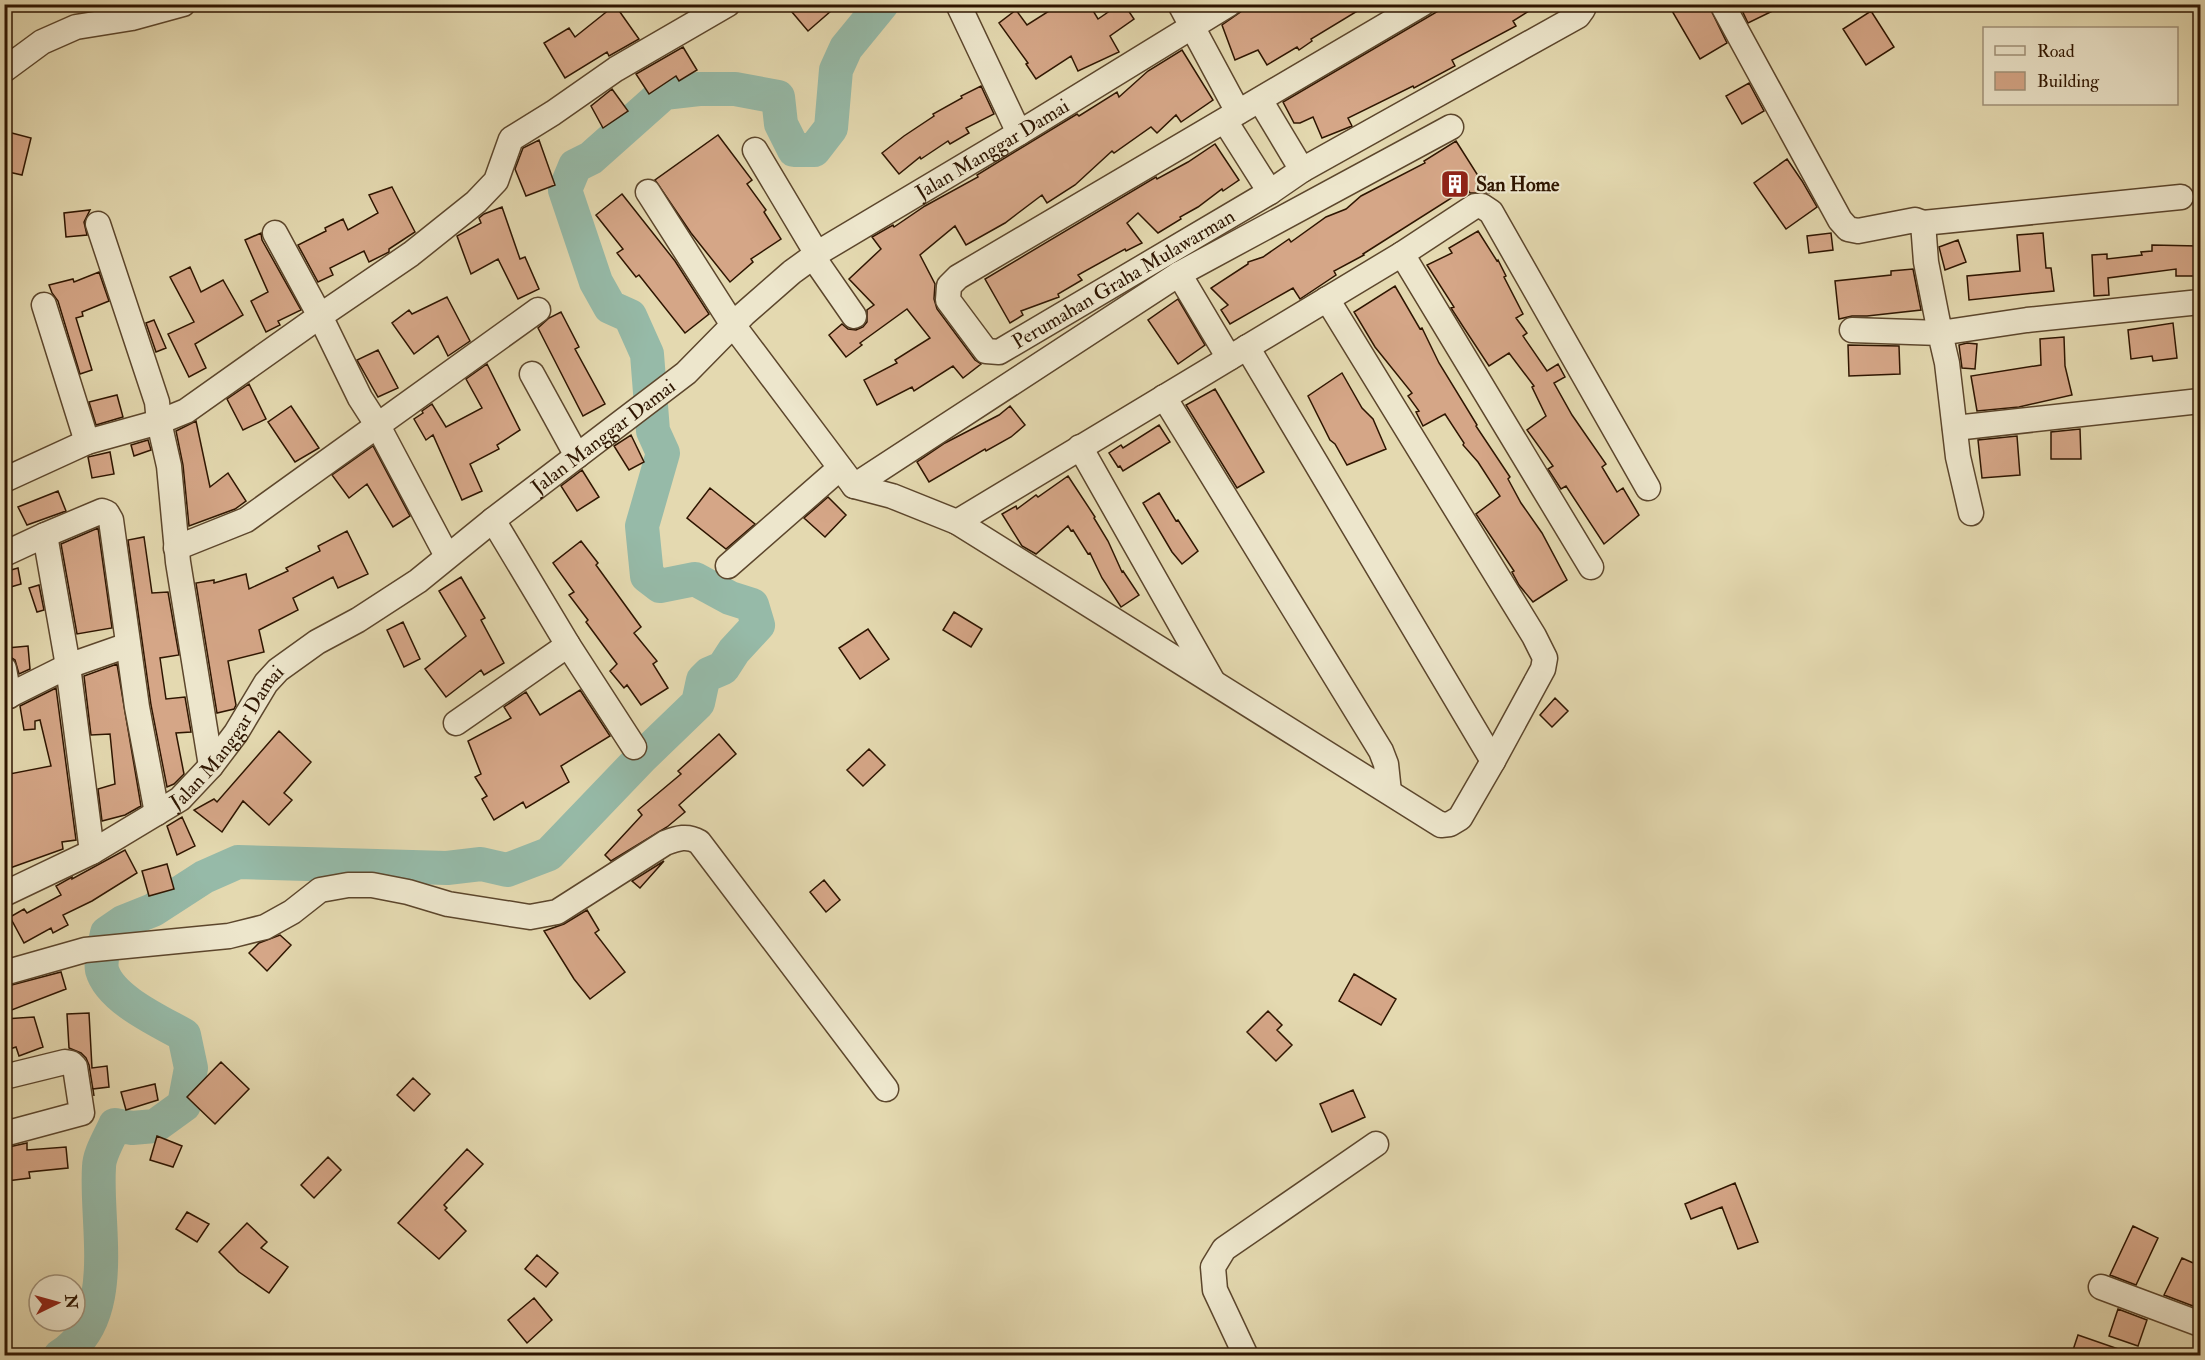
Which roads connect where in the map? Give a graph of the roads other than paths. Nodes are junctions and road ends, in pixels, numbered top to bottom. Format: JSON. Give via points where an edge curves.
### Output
{"nodes":[{"id":1,"x":728,"y":4,"type":"edge"},
{"id":2,"x":1180,"y":4,"type":"edge"},
{"id":3,"x":1229,"y":4,"type":"edge"},
{"id":4,"x":1422,"y":4,"type":"edge"},
{"id":5,"x":1583,"y":4,"type":"edge"},
{"id":6,"x":1722,"y":4,"type":"edge"},
{"id":7,"x":172,"y":6,"type":"edge"},
{"id":8,"x":961,"y":11,"type":"edge"},
{"id":9,"x":1193,"y":27,"type":"junction"},
{"id":10,"x":4,"y":70,"type":"edge"},
{"id":11,"x":1260,"y":100,"type":"junction"},
{"id":12,"x":1232,"y":116,"type":"junction"},
{"id":13,"x":1451,"y":127,"type":"dead end"},
{"id":14,"x":1019,"y":133,"type":"junction"},
{"id":15,"x":755,"y":150,"type":"dead end"},
{"id":16,"x":1302,"y":170,"type":"junction"},
{"id":17,"x":648,"y":192,"type":"dead end"},
{"id":18,"x":1270,"y":192,"type":"junction"},
{"id":19,"x":2181,"y":196,"type":"dead end"},
{"id":20,"x":1923,"y":223,"type":"junction"},
{"id":21,"x":98,"y":224,"type":"dead end"},
{"id":22,"x":275,"y":233,"type":"dead end"},
{"id":23,"x":1402,"y":254,"type":"junction"},
{"id":24,"x":815,"y":255,"type":"junction"},
{"id":25,"x":1179,"y":274,"type":"junction"},
{"id":26,"x":1327,"y":299,"type":"junction"},
{"id":27,"x":2200,"y":302,"type":"edge"},
{"id":28,"x":44,"y":305,"type":"dead end"},
{"id":29,"x":538,"y":310,"type":"dead end"},
{"id":30,"x":320,"y":315,"type":"junction"},
{"id":31,"x":854,"y":316,"type":"dead end"},
{"id":32,"x":733,"y":325,"type":"junction"},
{"id":33,"x":1852,"y":330,"type":"dead end"},
{"id":34,"x":1940,"y":333,"type":"junction"},
{"id":35,"x":1238,"y":352,"type":"junction"},
{"id":36,"x":532,"y":374,"type":"dead end"},
{"id":37,"x":1164,"y":397,"type":"junction"},
{"id":38,"x":2200,"y":401,"type":"edge"},
{"id":39,"x":159,"y":422,"type":"junction"},
{"id":40,"x":378,"y":426,"type":"junction"},
{"id":41,"x":1955,"y":428,"type":"junction"},
{"id":42,"x":87,"y":442,"type":"junction"},
{"id":43,"x":1080,"y":447,"type":"junction"},
{"id":44,"x":577,"y":456,"type":"junction"},
{"id":45,"x":847,"y":477,"type":"junction"},
{"id":46,"x":4,"y":480,"type":"edge"},
{"id":47,"x":1648,"y":488,"type":"dead end"},
{"id":48,"x":1971,"y":513,"type":"dead end"},
{"id":49,"x":493,"y":520,"type":"junction"},
{"id":50,"x":957,"y":522,"type":"junction"},
{"id":51,"x":45,"y":535,"type":"junction"},
{"id":52,"x":176,"y":548,"type":"junction"},
{"id":53,"x":4,"y":554,"type":"edge"},
{"id":54,"x":447,"y":556,"type":"junction"},
{"id":55,"x":728,"y":566,"type":"dead end"},
{"id":56,"x":1591,"y":567,"type":"dead end"},
{"id":57,"x":128,"y":645,"type":"junction"},
{"id":58,"x":568,"y":645,"type":"junction"},
{"id":59,"x":68,"y":666,"type":"junction"},
{"id":60,"x":4,"y":669,"type":"edge"},
{"id":61,"x":1214,"y":684,"type":"junction"},
{"id":62,"x":7,"y":697,"type":"edge"},
{"id":63,"x":456,"y":723,"type":"dead end"},
{"id":64,"x":634,"y":747,"type":"dead end"},
{"id":65,"x":1493,"y":761,"type":"junction"},
{"id":66,"x":211,"y":766,"type":"junction"},
{"id":67,"x":1389,"y":792,"type":"junction"},
{"id":68,"x":157,"y":813,"type":"junction"},
{"id":69,"x":92,"y":852,"type":"junction"},
{"id":70,"x":4,"y":894,"type":"edge"},
{"id":71,"x":4,"y":973,"type":"edge"},
{"id":72,"x":4,"y":1077,"type":"edge"},
{"id":73,"x":886,"y":1089,"type":"dead end"},
{"id":74,"x":4,"y":1134,"type":"edge"},
{"id":75,"x":1376,"y":1144,"type":"dead end"},
{"id":76,"x":2101,"y":1287,"type":"dead end"},
{"id":77,"x":2200,"y":1324,"type":"edge"},
{"id":78,"x":1246,"y":1356,"type":"edge"}],
"edges":[{"from":1,"to":30,"type":"street","via":[[616,69],[511,139],[496,181],[477,202],[411,254]]},
{"from":2,"to":9,"type":"street"},
{"from":3,"to":9,"type":"street","name":"Jalan Manggar Damai"},
{"from":4,"to":11,"type":"street","name":"Perumahan Graha Mulawarman"},
{"from":5,"to":16,"type":"street","name":"Perumahan Graha Mulawarman","via":[[1578,16]]},
{"from":6,"to":20,"type":"street","via":[[1848,229],[1858,231],[1915,220]]},
{"from":7,"to":10,"type":"street","via":[[132,18],[76,27],[42,42]]},
{"from":8,"to":14,"type":"street"},
{"from":9,"to":12,"type":"street"},
{"from":9,"to":14,"type":"street","name":"Jalan Manggar Damai"},
{"from":11,"to":12,"type":"street","name":"Perumahan Graha Mulawarman"},
{"from":11,"to":16,"type":"street"},
{"from":12,"to":18,"type":"street"},
{"from":12,"to":18,"type":"street","name":"Perumahan Graha Mulawarman","via":[[958,277],[948,286],[948,300],[986,351],[999,352]]},
{"from":13,"to":25,"type":"street"},
{"from":14,"to":24,"type":"street","name":"Jalan Manggar Damai"},
{"from":15,"to":24,"type":"street"},
{"from":16,"to":18,"type":"street","name":"Perumahan Graha Mulawarman"},
{"from":17,"to":32,"type":"street"},
{"from":19,"to":20,"type":"street"},
{"from":20,"to":34,"type":"street"},
{"from":21,"to":39,"type":"street","via":[[157,402]]},
{"from":22,"to":30,"type":"street"},
{"from":23,"to":26,"type":"street"},
{"from":23,"to":47,"type":"street","via":[[1475,206],[1491,212]]},
{"from":23,"to":56,"type":"street"},
{"from":24,"to":31,"type":"street"},
{"from":24,"to":32,"type":"street","name":"Jalan Manggar Damai"},
{"from":25,"to":35,"type":"street"},
{"from":25,"to":45,"type":"street"},
{"from":26,"to":35,"type":"street"},
{"from":26,"to":65,"type":"street","via":[[1545,658],[1543,669]]},
{"from":27,"to":34,"type":"street"},
{"from":28,"to":42,"type":"street"},
{"from":29,"to":40,"type":"street"},
{"from":30,"to":39,"type":"street","via":[[186,411]]},
{"from":30,"to":40,"type":"street"},
{"from":32,"to":44,"type":"street","name":"Jalan Manggar Damai","via":[[686,373]]},
{"from":32,"to":45,"type":"street"},
{"from":33,"to":34,"type":"street"},
{"from":34,"to":41,"type":"street"},
{"from":35,"to":37,"type":"street"},
{"from":35,"to":65,"type":"street"},
{"from":36,"to":44,"type":"street"},
{"from":37,"to":43,"type":"street"},
{"from":37,"to":67,"type":"street","via":[[1381,751]]},
{"from":38,"to":41,"type":"street"},
{"from":39,"to":42,"type":"street"},
{"from":39,"to":52,"type":"street","via":[[169,466]]},
{"from":40,"to":52,"type":"street","via":[[246,520]]},
{"from":40,"to":54,"type":"street"},
{"from":41,"to":48,"type":"street"},
{"from":42,"to":46,"type":"street"},
{"from":43,"to":50,"type":"street"},
{"from":43,"to":61,"type":"street"},
{"from":44,"to":49,"type":"street","name":"Jalan Manggar Damai"},
{"from":45,"to":50,"type":"street"},
{"from":45,"to":55,"type":"street"},
{"from":49,"to":54,"type":"street","name":"Jalan Manggar Damai"},
{"from":49,"to":58,"type":"street"},
{"from":50,"to":61,"type":"street"},
{"from":51,"to":53,"type":"street"},
{"from":51,"to":57,"type":"street","via":[[102,511],[107,513]]},
{"from":51,"to":59,"type":"street"},
{"from":52,"to":66,"type":"street"},
{"from":54,"to":66,"type":"street","name":"Jalan Manggar Damai","via":[[389,601],[317,642],[278,670]]},
{"from":57,"to":59,"type":"street"},
{"from":57,"to":68,"type":"street"},
{"from":58,"to":63,"type":"street"},
{"from":58,"to":64,"type":"street"},
{"from":59,"to":62,"type":"street"},
{"from":59,"to":69,"type":"street"},
{"from":60,"to":62,"type":"street"},
{"from":61,"to":67,"type":"street"},
{"from":65,"to":67,"type":"street","via":[[1460,818],[1450,824],[1441,825]]},
{"from":66,"to":68,"type":"street","name":"Jalan Manggar Damai","via":[[180,799]]},
{"from":68,"to":69,"type":"street","name":"Jalan Manggar Damai"},
{"from":69,"to":70,"type":"street","name":"Jalan Manggar Damai"},
{"from":71,"to":73,"type":"street","via":[[85,950],[230,936],[265,927],[320,890],[348,885],[372,885],[448,904],[530,917],[556,912],[665,843],[690,837],[699,842]]},
{"from":72,"to":74,"type":"street","via":[[71,1063],[75,1067],[82,1113]]},
{"from":75,"to":78,"type":"street","via":[[1224,1249],[1213,1267],[1215,1290]]},
{"from":76,"to":77,"type":"street"}]}
